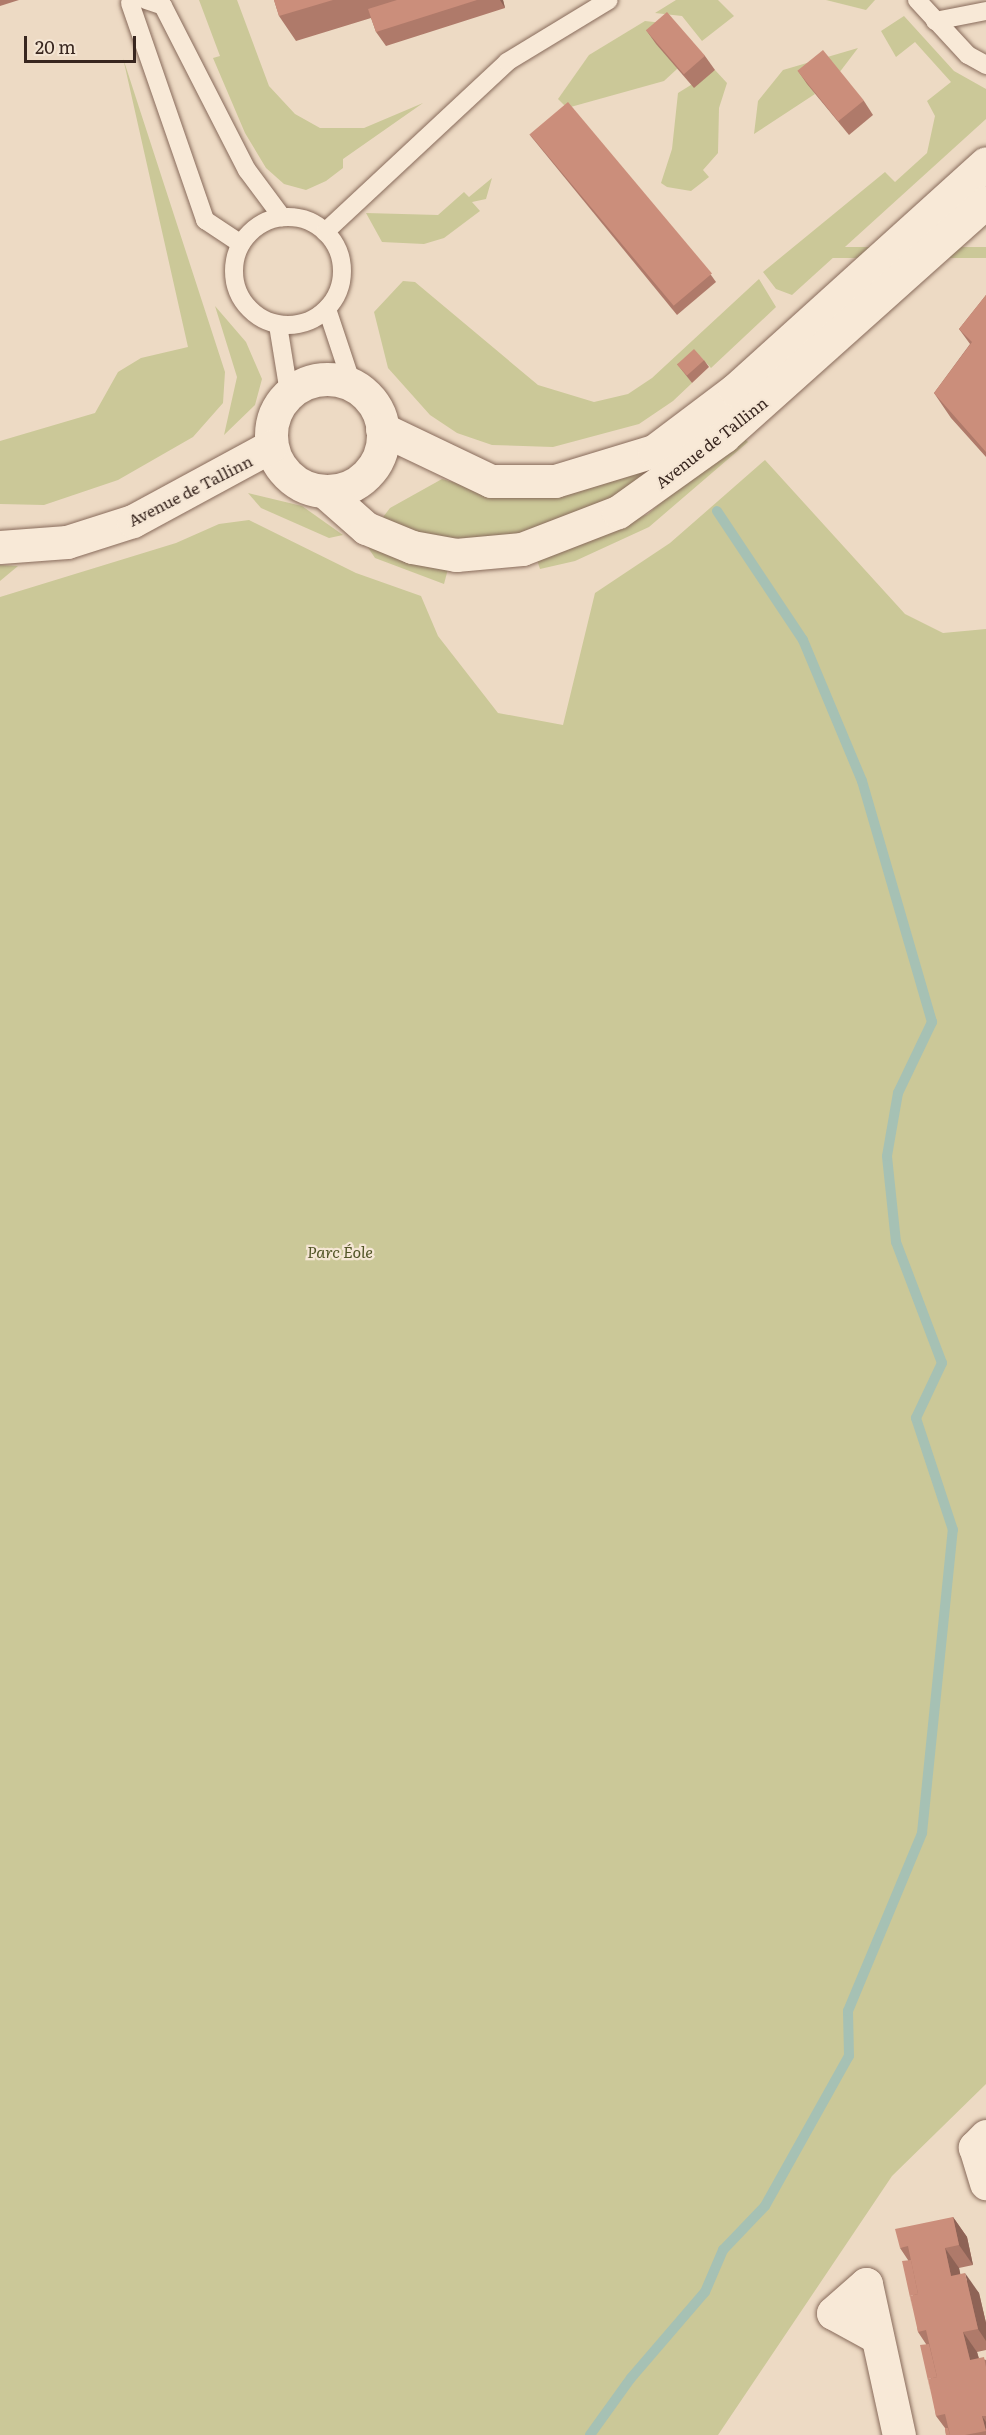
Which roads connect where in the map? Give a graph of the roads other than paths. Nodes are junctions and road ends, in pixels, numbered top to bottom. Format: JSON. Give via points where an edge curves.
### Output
{"nodes":[{"id":1,"x":609,"y":0,"type":"edge"},
{"id":2,"x":917,"y":0,"type":"edge"},
{"id":3,"x":138,"y":1,"type":"edge"},
{"id":4,"x":986,"y":11,"type":"edge"},
{"id":5,"x":935,"y":21,"type":"junction"},
{"id":6,"x":986,"y":65,"type":"edge"},
{"id":7,"x":986,"y":163,"type":"edge"},
{"id":8,"x":986,"y":202,"type":"edge"},
{"id":9,"x":282,"y":217,"type":"junction"},
{"id":10,"x":325,"y":232,"type":"junction"},
{"id":11,"x":241,"y":244,"type":"junction"},
{"id":12,"x":327,"y":309,"type":"junction"},
{"id":13,"x":278,"y":325,"type":"junction"},
{"id":14,"x":352,"y":384,"type":"junction"},
{"id":15,"x":289,"y":393,"type":"junction"},
{"id":16,"x":382,"y":429,"type":"junction"},
{"id":17,"x":272,"y":446,"type":"junction"},
{"id":18,"x":324,"y":491,"type":"junction"},
{"id":19,"x":0,"y":547,"type":"edge"},
{"id":20,"x":986,"y":2136,"type":"edge"},
{"id":21,"x":986,"y":2183,"type":"edge"},
{"id":22,"x":877,"y":2337,"type":"dead end"},
{"id":23,"x":899,"y":2435,"type":"edge"}],
"edges":[{"from":1,"to":10,"type":"lane","via":[[507,62]]},
{"from":2,"to":5,"type":"lane"},
{"from":3,"to":9,"type":"lane","via":[[163,6],[247,170]]},
{"from":3,"to":11,"type":"lane","via":[[205,220]]},
{"from":4,"to":5,"type":"lane"},
{"from":5,"to":6,"type":"lane","via":[[968,55]]},
{"from":7,"to":16,"type":"street","name":"Avenue de Tallinn","via":[[735,390],[654,451],[555,481],[491,481]]},
{"from":8,"to":18,"type":"street","name":"Avenue de Tallinn","via":[[724,436],[618,512],[522,549],[456,555],[412,547],[366,528]]},
{"from":9,"to":10,"type":"lane","via":[[312,222]]},
{"from":9,"to":11,"type":"lane","via":[[252,230]]},
{"from":10,"to":12,"type":"lane","via":[[341,262],[337,295]]},
{"from":11,"to":13,"type":"lane","via":[[234,277],[238,294],[248,308]]},
{"from":12,"to":13,"type":"lane","via":[[296,325]]},
{"from":12,"to":14,"type":"lane"},
{"from":13,"to":15,"type":"lane"},
{"from":14,"to":15,"type":"street","via":[[320,379]]},
{"from":14,"to":16,"type":"street","via":[[378,411]]},
{"from":15,"to":17,"type":"street","via":[[271,426]]},
{"from":16,"to":18,"type":"street","via":[[374,466],[343,488]]},
{"from":17,"to":18,"type":"street","via":[[290,477]]},
{"from":17,"to":19,"type":"street","name":"Avenue de Tallinn","via":[[133,521],[67,542]]},
{"from":20,"to":21,"type":"street","via":[[975,2147]]},
{"from":22,"to":23,"type":"street"}]}
